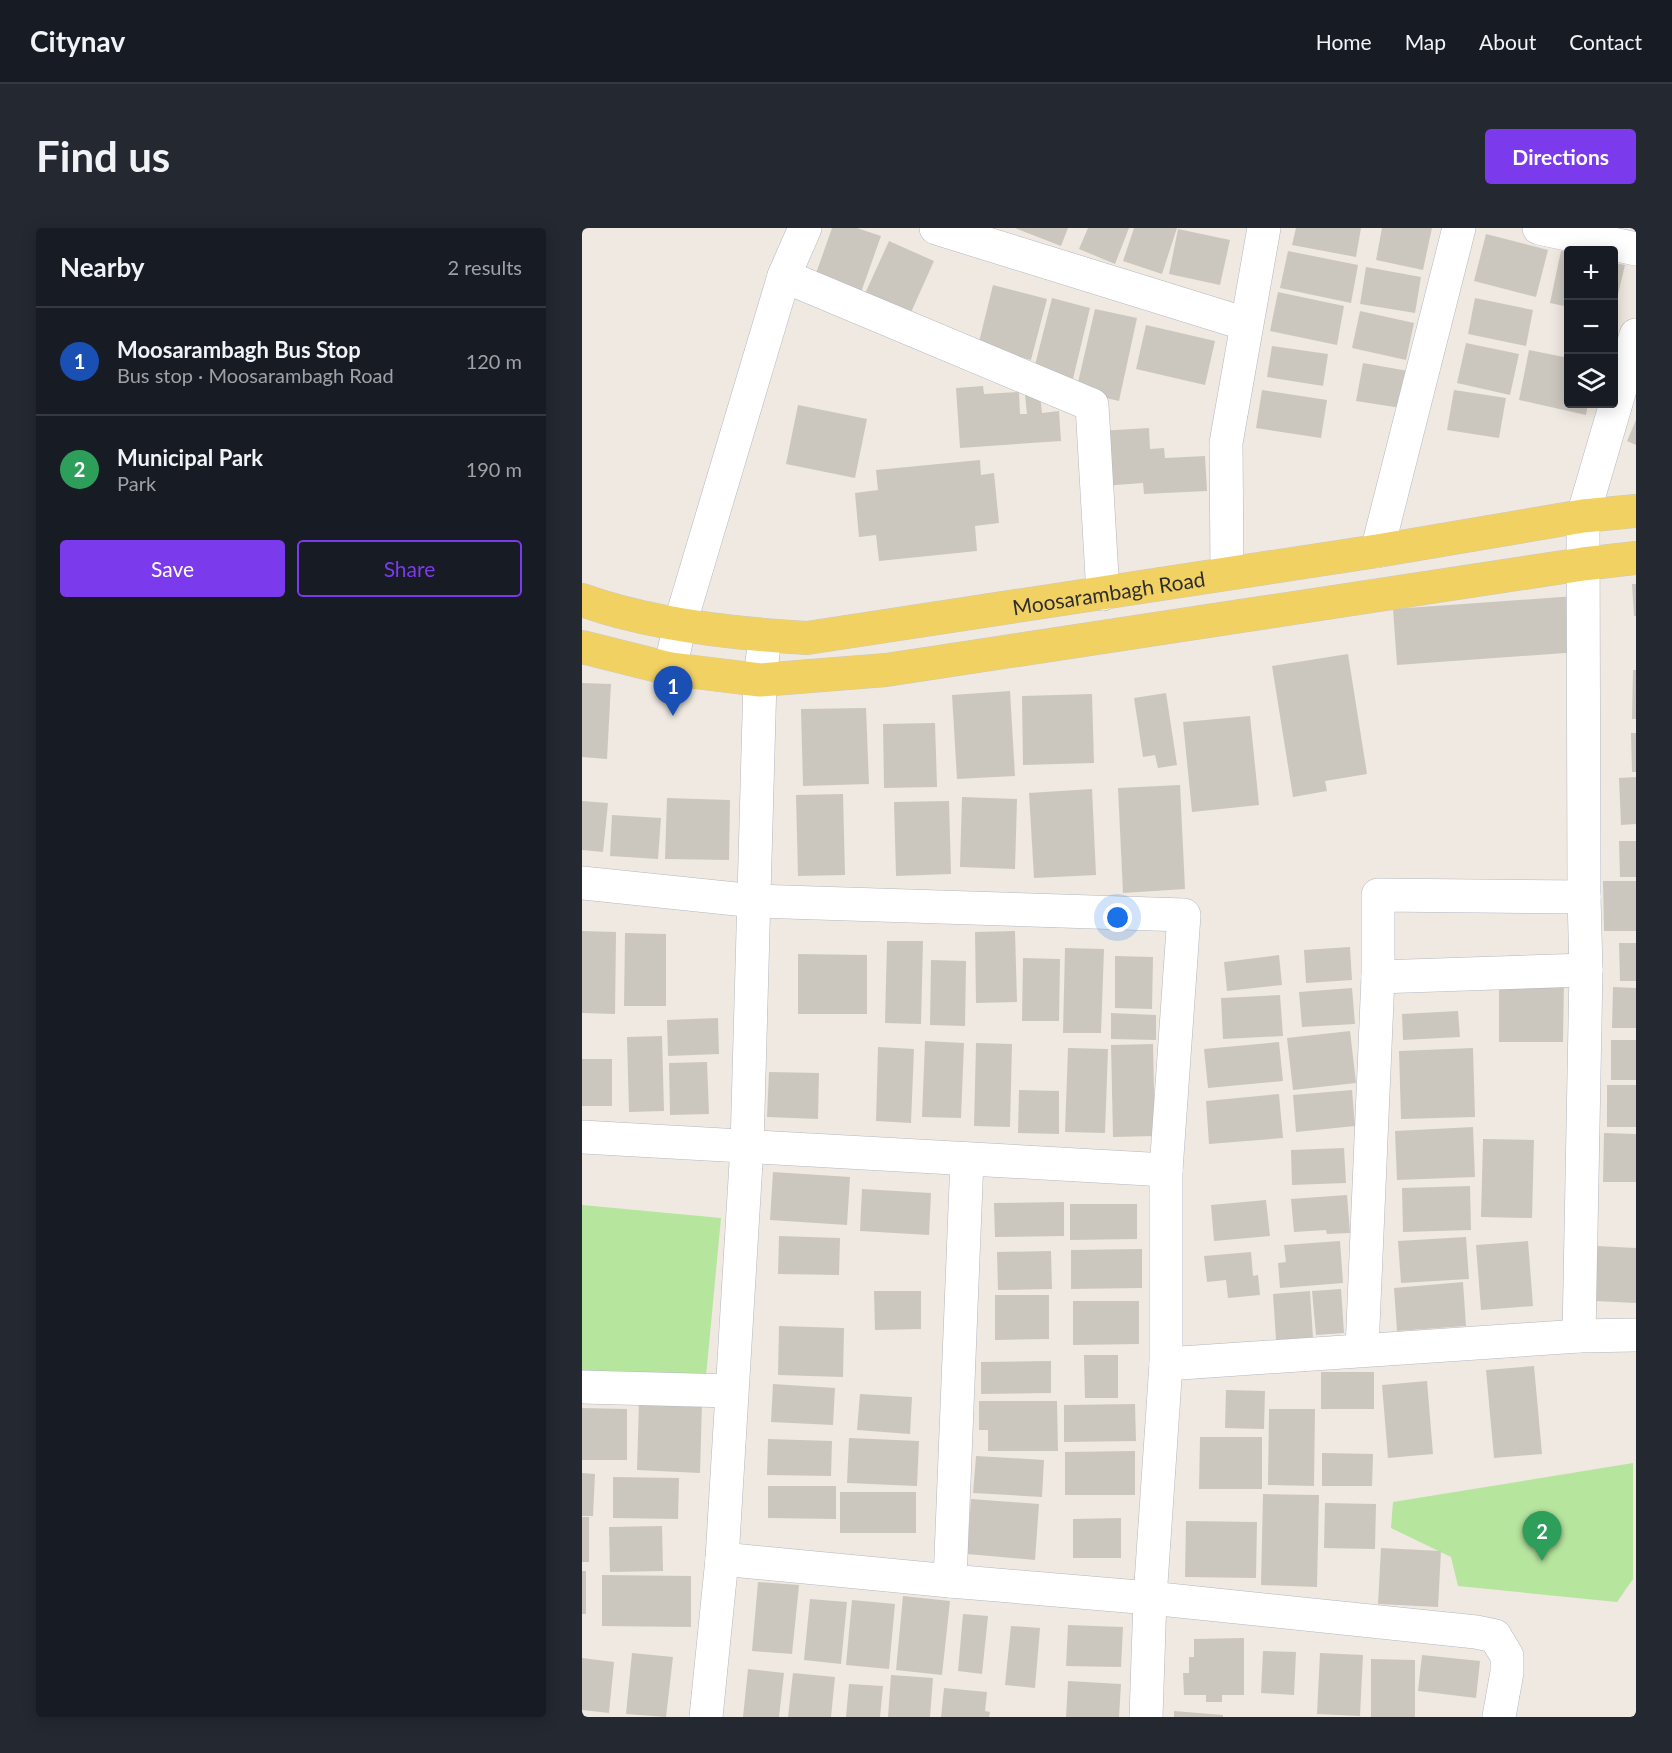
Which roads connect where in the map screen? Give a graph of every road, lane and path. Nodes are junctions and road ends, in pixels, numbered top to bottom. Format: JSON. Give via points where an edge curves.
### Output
{"nodes":[{"id":1,"x":806,"y":228,"type":"edge"},
{"id":2,"x":936,"y":228,"type":"edge"},
{"id":3,"x":1264,"y":228,"type":"edge"},
{"id":4,"x":1460,"y":228,"type":"edge"},
{"id":5,"x":1539,"y":228,"type":"edge"},
{"id":6,"x":1636,"y":249,"type":"edge"},
{"id":7,"x":784,"y":276,"type":"junction"},
{"id":8,"x":1246,"y":324,"type":"junction"},
{"id":9,"x":1636,"y":335,"type":"edge"},
{"id":10,"x":1636,"y":511,"type":"edge"},
{"id":11,"x":1582,"y":516,"type":"junction"},
{"id":12,"x":1377,"y":552,"type":"junction"},
{"id":13,"x":1636,"y":558,"type":"edge"},
{"id":14,"x":1583,"y":564,"type":"junction"},
{"id":15,"x":1227,"y":573,"type":"junction"},
{"id":16,"x":1102,"y":594,"type":"junction"},
{"id":17,"x":582,"y":600,"type":"edge"},
{"id":18,"x":680,"y":624,"type":"junction"},
{"id":19,"x":765,"y":636,"type":"junction"},
{"id":20,"x":582,"y":647,"type":"edge"},
{"id":21,"x":670,"y":669,"type":"junction"},
{"id":22,"x":760,"y":680,"type":"junction"},
{"id":23,"x":582,"y":883,"type":"edge"},
{"id":24,"x":1584,"y":897,"type":"junction"},
{"id":25,"x":755,"y":901,"type":"junction"},
{"id":26,"x":1586,"y":970,"type":"junction"},
{"id":27,"x":1377,"y":977,"type":"junction"},
{"id":28,"x":582,"y":1137,"type":"edge"},
{"id":29,"x":747,"y":1146,"type":"junction"},
{"id":30,"x":967,"y":1159,"type":"junction"},
{"id":31,"x":1166,"y":1170,"type":"junction"},
{"id":32,"x":1636,"y":1335,"type":"edge"},
{"id":33,"x":1579,"y":1336,"type":"junction"},
{"id":34,"x":1362,"y":1349,"type":"junction"},
{"id":35,"x":1166,"y":1364,"type":"junction"},
{"id":36,"x":582,"y":1387,"type":"edge"},
{"id":37,"x":731,"y":1391,"type":"junction"},
{"id":38,"x":722,"y":1559,"type":"junction"},
{"id":39,"x":950,"y":1581,"type":"junction"},
{"id":40,"x":1150,"y":1598,"type":"junction"},
{"id":41,"x":706,"y":1717,"type":"edge"},
{"id":42,"x":1146,"y":1717,"type":"edge"},
{"id":43,"x":1499,"y":1717,"type":"edge"}],
"edges":[{"from":1,"to":7,"type":"street"},
{"from":2,"to":8,"type":"street"},
{"from":3,"to":8,"type":"street"},
{"from":4,"to":12,"type":"street"},
{"from":5,"to":6,"type":"street"},
{"from":7,"to":16,"type":"street","via":[[1092,405]]},
{"from":7,"to":18,"type":"street"},
{"from":8,"to":15,"type":"street","via":[[1226,443]]},
{"from":9,"to":11,"type":"street"},
{"from":10,"to":11,"type":"main road","name":"Moosarambagh Road"},
{"from":11,"to":12,"type":"main road","name":"Moosarambagh Road"},
{"from":11,"to":14,"type":"street"},
{"from":12,"to":15,"type":"main road","name":"Moosarambagh Road"},
{"from":13,"to":14,"type":"main road","name":"Moosarambagh Road"},
{"from":14,"to":22,"type":"main road","name":"Moosarambagh Road","via":[[886,670]]},
{"from":14,"to":24,"type":"street"},
{"from":15,"to":16,"type":"main road","name":"Moosarambagh Road"},
{"from":16,"to":19,"type":"main road","name":"Moosarambagh Road","via":[[807,638]]},
{"from":17,"to":18,"type":"main road","name":"Moosarambagh Road"},
{"from":18,"to":19,"type":"main road","name":"Moosarambagh Road"},
{"from":18,"to":21,"type":"street"},
{"from":19,"to":22,"type":"street"},
{"from":20,"to":21,"type":"main road","name":"Moosarambagh Road"},
{"from":21,"to":22,"type":"main road","name":"Moosarambagh Road"},
{"from":22,"to":25,"type":"street"},
{"from":23,"to":25,"type":"street"},
{"from":24,"to":26,"type":"street"},
{"from":24,"to":27,"type":"street","via":[[1378,895]]},
{"from":25,"to":29,"type":"street"},
{"from":25,"to":31,"type":"street","via":[[1184,915]]},
{"from":26,"to":27,"type":"street"},
{"from":26,"to":33,"type":"street"},
{"from":27,"to":34,"type":"street"},
{"from":28,"to":29,"type":"street"},
{"from":29,"to":30,"type":"street"},
{"from":29,"to":37,"type":"street"},
{"from":30,"to":31,"type":"street"},
{"from":30,"to":39,"type":"street"},
{"from":31,"to":35,"type":"street"},
{"from":32,"to":33,"type":"street"},
{"from":33,"to":34,"type":"street"},
{"from":34,"to":35,"type":"street"},
{"from":35,"to":40,"type":"street"},
{"from":36,"to":37,"type":"street"},
{"from":37,"to":38,"type":"street"},
{"from":38,"to":39,"type":"street"},
{"from":38,"to":41,"type":"street"},
{"from":39,"to":40,"type":"street"},
{"from":40,"to":42,"type":"street"},
{"from":40,"to":43,"type":"street","via":[[1495,1636],[1507,1656]]}]}
